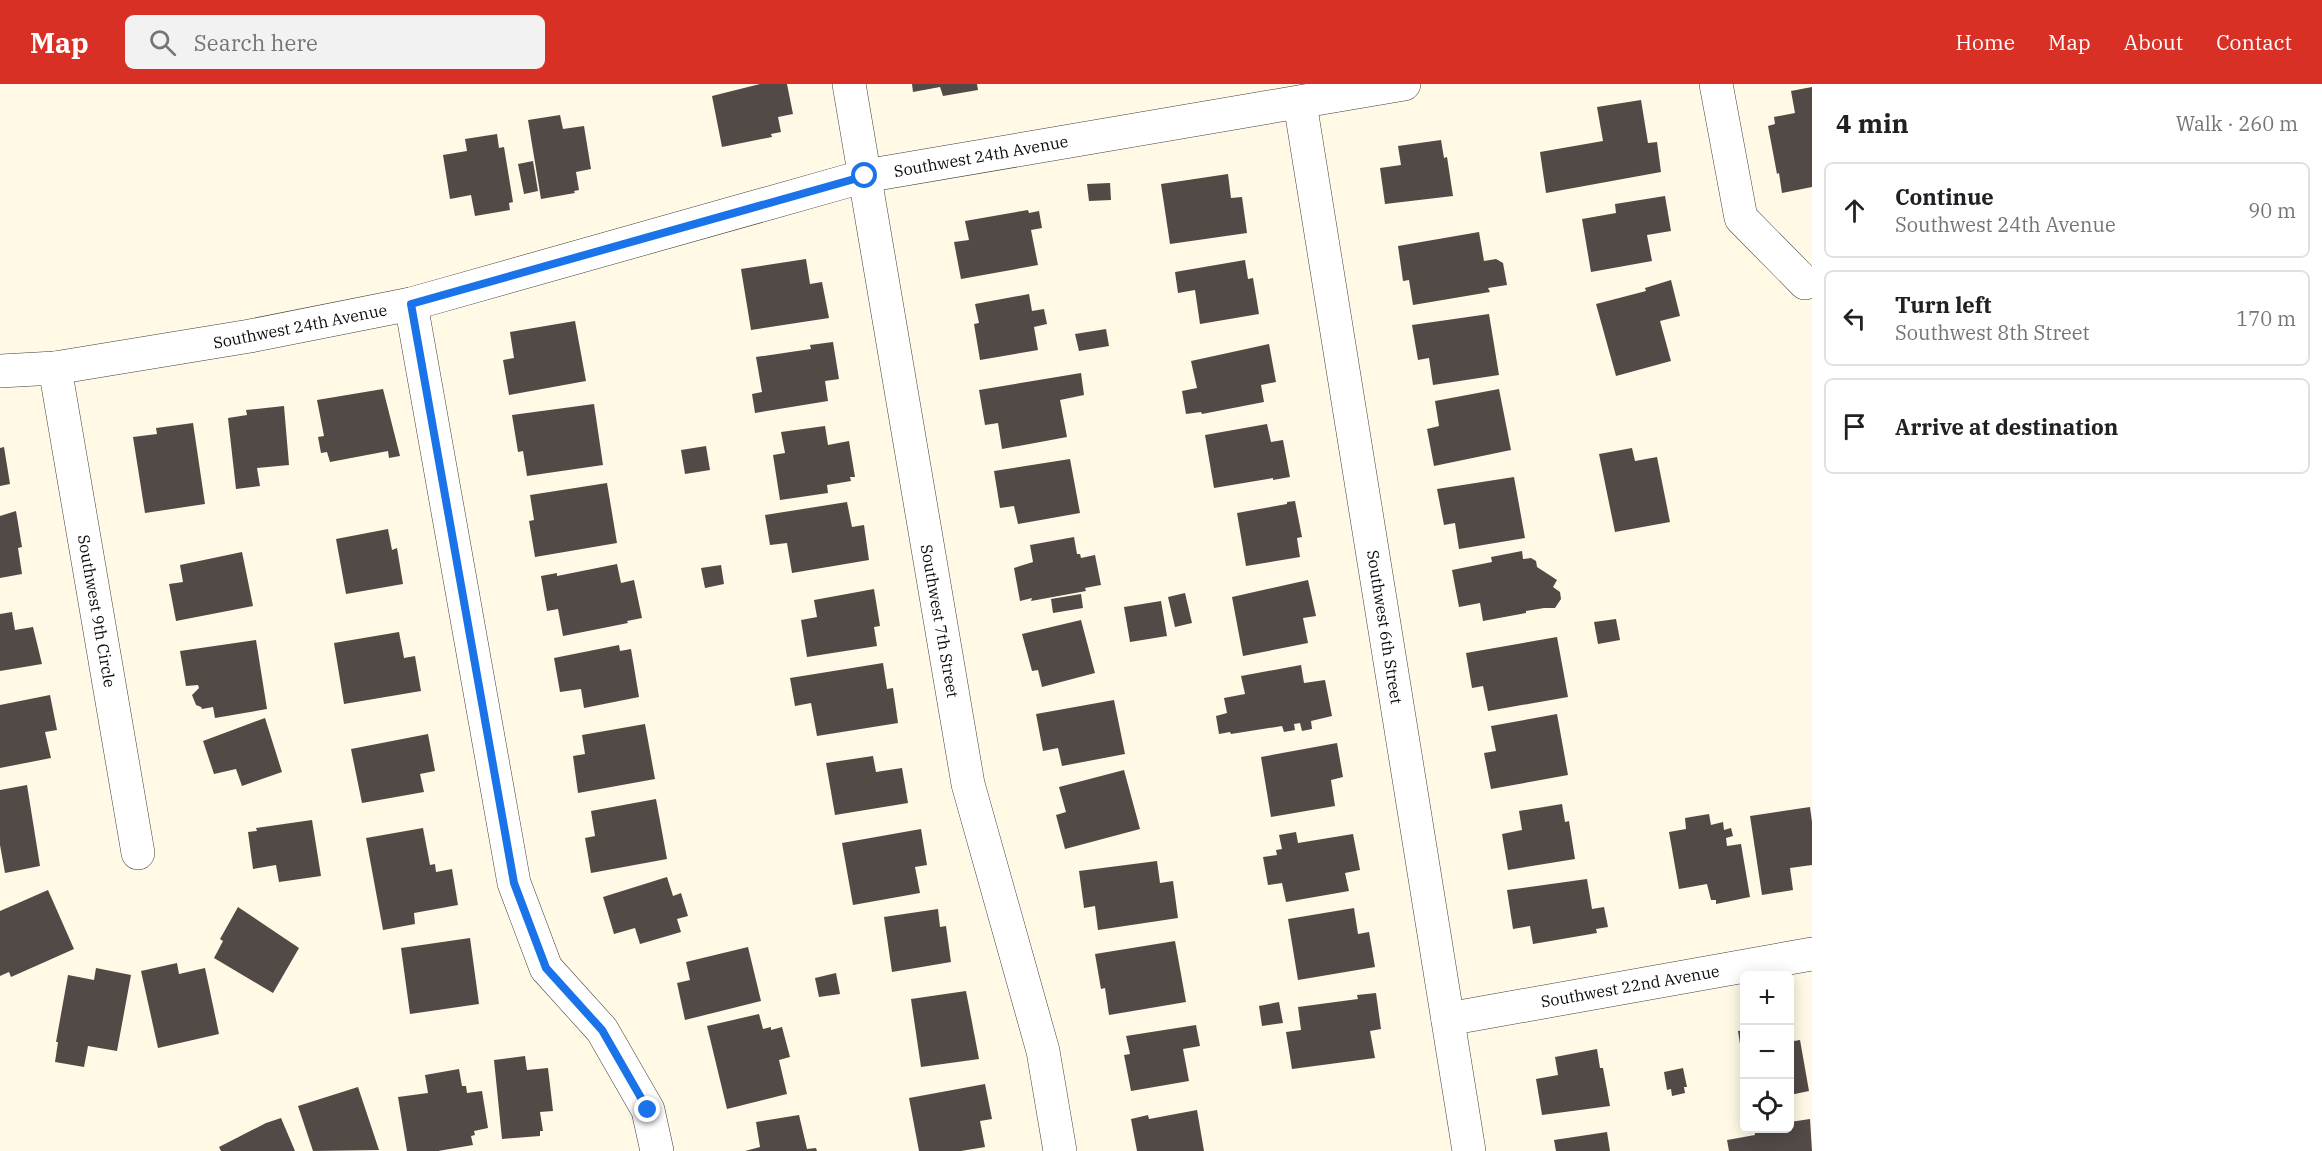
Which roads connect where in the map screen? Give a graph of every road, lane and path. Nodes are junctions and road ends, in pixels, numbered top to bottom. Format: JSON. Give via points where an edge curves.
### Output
{"nodes":[{"id":1,"x":849,"y":84,"type":"edge"},
{"id":2,"x":1404,"y":84,"type":"edge"},
{"id":3,"x":1716,"y":84,"type":"edge"},
{"id":4,"x":1300,"y":103,"type":"junction"},
{"id":5,"x":865,"y":176,"type":"junction"},
{"id":6,"x":1805,"y":283,"type":"dead end"},
{"id":7,"x":411,"y":304,"type":"junction"},
{"id":8,"x":55,"y":368,"type":"junction"},
{"id":9,"x":0,"y":371,"type":"edge"},
{"id":10,"x":138,"y":854,"type":"dead end"},
{"id":11,"x":1812,"y":954,"type":"edge"},
{"id":12,"x":1448,"y":1019,"type":"junction"},
{"id":13,"x":657,"y":1151,"type":"edge"},
{"id":14,"x":1060,"y":1151,"type":"edge"},
{"id":15,"x":1468,"y":1151,"type":"edge"}],
"edges":[{"from":1,"to":5,"type":"street","name":"Southwest 7th Street"},
{"from":2,"to":4,"type":"street","name":"Southwest 24th Avenue"},
{"from":3,"to":6,"type":"street","via":[[1741,218]]},
{"from":4,"to":5,"type":"street","name":"Southwest 24th Avenue"},
{"from":4,"to":12,"type":"street","name":"Southwest 6th Street"},
{"from":5,"to":7,"type":"street","name":"Southwest 24th Avenue"},
{"from":5,"to":14,"type":"street","name":"Southwest 7th Street","via":[[968,784],[1043,1051]]},
{"from":7,"to":8,"type":"street","name":"Southwest 24th Avenue","via":[[250,336]]},
{"from":7,"to":13,"type":"street","via":[[514,883],[546,968],[602,1030],[648,1110]]},
{"from":8,"to":9,"type":"street","name":"Southwest 24th Avenue"},
{"from":8,"to":10,"type":"street","name":"Southwest 9th Circle"},
{"from":11,"to":12,"type":"street","name":"Southwest 22nd Avenue"},
{"from":12,"to":15,"type":"street","name":"Southwest 6th Street"}]}
